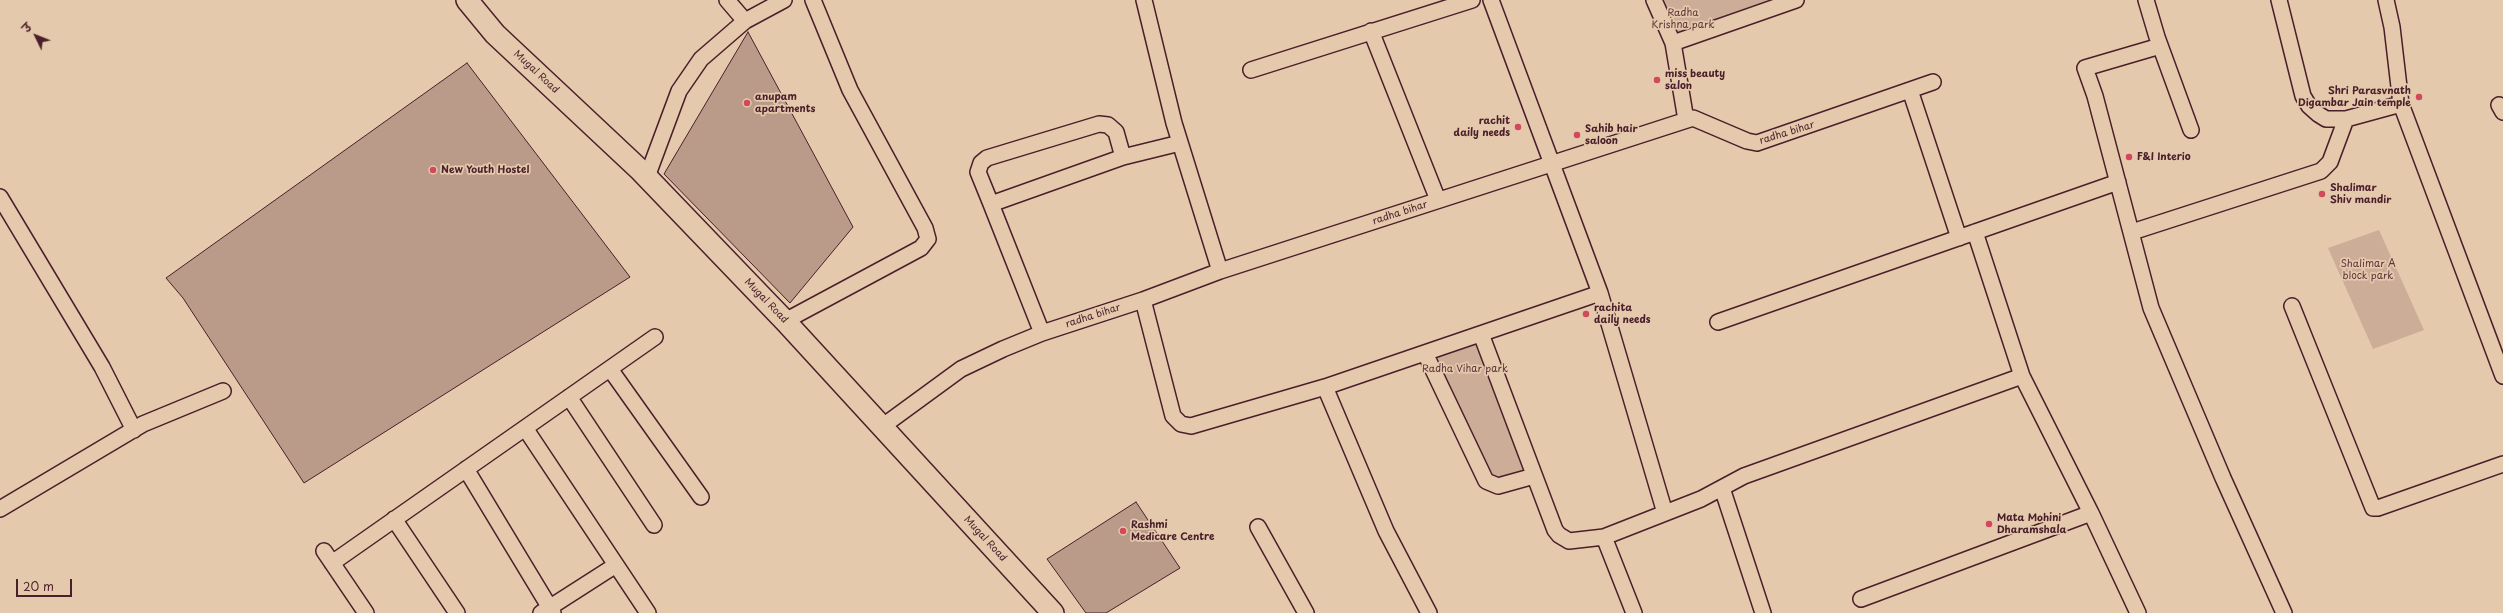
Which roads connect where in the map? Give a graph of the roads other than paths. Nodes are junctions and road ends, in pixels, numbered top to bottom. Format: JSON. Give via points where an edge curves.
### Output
{"nodes":[{"id":1,"x":466,"y":0,"type":"edge"},
{"id":2,"x":727,"y":0,"type":"edge"},
{"id":3,"x":784,"y":0,"type":"edge"},
{"id":4,"x":813,"y":0,"type":"edge"},
{"id":5,"x":1144,"y":0,"type":"edge"},
{"id":6,"x":1472,"y":0,"type":"edge"},
{"id":7,"x":1491,"y":0,"type":"edge"},
{"id":8,"x":1654,"y":0,"type":"edge"},
{"id":9,"x":1796,"y":0,"type":"edge"},
{"id":10,"x":2146,"y":0,"type":"edge"},
{"id":11,"x":2279,"y":0,"type":"edge"},
{"id":12,"x":2386,"y":0,"type":"edge"},
{"id":13,"x":745,"y":21,"type":"junction"},
{"id":14,"x":1371,"y":31,"type":"junction"},
{"id":15,"x":1673,"y":43,"type":"junction"},
{"id":16,"x":2160,"y":46,"type":"junction"},
{"id":17,"x":1251,"y":70,"type":"dead end"},
{"id":18,"x":1934,"y":82,"type":"dead end"},
{"id":19,"x":1910,"y":90,"type":"junction"},
{"id":20,"x":2401,"y":104,"type":"junction"},
{"id":21,"x":2346,"y":119,"type":"junction"},
{"id":22,"x":1686,"y":120,"type":"junction"},
{"id":23,"x":2191,"y":130,"type":"dead end"},
{"id":24,"x":1180,"y":143,"type":"junction"},
{"id":25,"x":1123,"y":157,"type":"junction"},
{"id":26,"x":1550,"y":164,"type":"junction"},
{"id":27,"x":647,"y":177,"type":"junction"},
{"id":28,"x":2118,"y":182,"type":"junction"},
{"id":29,"x":0,"y":197,"type":"edge"},
{"id":30,"x":1438,"y":200,"type":"junction"},
{"id":31,"x":990,"y":204,"type":"junction"},
{"id":32,"x":1975,"y":232,"type":"junction"},
{"id":33,"x":2132,"y":232,"type":"junction"},
{"id":34,"x":1959,"y":238,"type":"junction"},
{"id":35,"x":1220,"y":271,"type":"junction"},
{"id":36,"x":1600,"y":294,"type":"junction"},
{"id":37,"x":1143,"y":300,"type":"junction"},
{"id":38,"x":2292,"y":306,"type":"dead end"},
{"id":39,"x":785,"y":321,"type":"junction"},
{"id":40,"x":1718,"y":322,"type":"dead end"},
{"id":41,"x":1042,"y":333,"type":"junction"},
{"id":42,"x":1482,"y":334,"type":"junction"},
{"id":43,"x":655,"y":337,"type":"dead end"},
{"id":44,"x":1425,"y":353,"type":"junction"},
{"id":45,"x":610,"y":369,"type":"junction"},
{"id":46,"x":2022,"y":376,"type":"junction"},
{"id":47,"x":2503,"y":376,"type":"edge"},
{"id":48,"x":1325,"y":387,"type":"junction"},
{"id":49,"x":223,"y":391,"type":"dead end"},
{"id":50,"x":569,"y":397,"type":"junction"},
{"id":51,"x":883,"y":426,"type":"junction"},
{"id":52,"x":525,"y":428,"type":"junction"},
{"id":53,"x":134,"y":430,"type":"junction"},
{"id":54,"x":2503,"y":464,"type":"edge"},
{"id":55,"x":466,"y":469,"type":"junction"},
{"id":56,"x":1534,"y":476,"type":"junction"},
{"id":57,"x":1722,"y":488,"type":"junction"},
{"id":58,"x":702,"y":496,"type":"dead end"},
{"id":59,"x":0,"y":509,"type":"edge"},
{"id":60,"x":1665,"y":513,"type":"junction"},
{"id":61,"x":2091,"y":513,"type":"junction"},
{"id":62,"x":394,"y":519,"type":"junction"},
{"id":63,"x":654,"y":525,"type":"dead end"},
{"id":64,"x":1258,"y":526,"type":"dead end"},
{"id":65,"x":1604,"y":537,"type":"junction"},
{"id":66,"x":616,"y":565,"type":"junction"},
{"id":67,"x":1861,"y":599,"type":"dead end"},
{"id":68,"x":548,"y":611,"type":"edge"},
{"id":69,"x":366,"y":613,"type":"edge"},
{"id":70,"x":457,"y":613,"type":"edge"},
{"id":71,"x":648,"y":613,"type":"edge"},
{"id":72,"x":1054,"y":613,"type":"edge"},
{"id":73,"x":1306,"y":613,"type":"edge"},
{"id":74,"x":1430,"y":613,"type":"edge"},
{"id":75,"x":1634,"y":613,"type":"edge"},
{"id":76,"x":1763,"y":613,"type":"edge"},
{"id":77,"x":2138,"y":613,"type":"edge"},
{"id":78,"x":2284,"y":613,"type":"edge"}],
"edges":[{"from":1,"to":27,"type":"street","name":"Mugal Road","via":[[495,34]]},
{"from":2,"to":13,"type":"street"},
{"from":3,"to":13,"type":"street"},
{"from":4,"to":39,"type":"street","via":[[850,90],[925,228],[928,239],[921,248]]},
{"from":5,"to":24,"type":"street"},
{"from":6,"to":14,"type":"street"},
{"from":7,"to":26,"type":"street"},
{"from":8,"to":15,"type":"street"},
{"from":9,"to":15,"type":"street"},
{"from":10,"to":16,"type":"street"},
{"from":11,"to":21,"type":"street","via":[[2303,96],[2309,106],[2326,119]]},
{"from":12,"to":20,"type":"street","via":[[2392,27]]},
{"from":13,"to":27,"type":"street","via":[[701,59],[679,91]]},
{"from":14,"to":17,"type":"street"},
{"from":14,"to":30,"type":"street"},
{"from":15,"to":22,"type":"street"},
{"from":16,"to":23,"type":"street"},
{"from":16,"to":28,"type":"street","via":[[2086,68]]},
{"from":18,"to":19,"type":"street","name":"radha bihar"},
{"from":19,"to":22,"type":"street","name":"radha bihar","via":[[1757,143],[1747,141],[1702,120]]},
{"from":19,"to":34,"type":"street"},
{"from":20,"to":21,"type":"street"},
{"from":20,"to":47,"type":"street"},
{"from":21,"to":33,"type":"street","via":[[2330,162],[2321,171]]},
{"from":22,"to":26,"type":"street","name":"radha bihar"},
{"from":24,"to":25,"type":"street"},
{"from":24,"to":35,"type":"street"},
{"from":25,"to":31,"type":"street"},
{"from":25,"to":31,"type":"street","via":[[1116,132],[1108,125],[1099,124],[987,158],[981,163],[978,172]]},
{"from":26,"to":30,"type":"street","name":"radha bihar"},
{"from":26,"to":36,"type":"street"},
{"from":27,"to":39,"type":"street","name":"Mugal Road"},
{"from":28,"to":32,"type":"street"},
{"from":28,"to":33,"type":"street"},
{"from":29,"to":53,"type":"street","via":[[102,367]]},
{"from":30,"to":35,"type":"street","name":"radha bihar"},
{"from":31,"to":41,"type":"street"},
{"from":32,"to":34,"type":"street"},
{"from":32,"to":46,"type":"street"},
{"from":33,"to":78,"type":"street","via":[[2151,308]]},
{"from":34,"to":40,"type":"street"},
{"from":35,"to":37,"type":"street","name":"radha bihar"},
{"from":36,"to":42,"type":"street"},
{"from":36,"to":60,"type":"street"},
{"from":37,"to":41,"type":"street","name":"radha bihar"},
{"from":37,"to":48,"type":"street","via":[[1173,416],[1180,424],[1191,426]]},
{"from":38,"to":54,"type":"street","via":[[2373,508]]},
{"from":39,"to":51,"type":"street","name":"Mugal Road"},
{"from":41,"to":51,"type":"street","name":"radha bihar","via":[[961,369]]},
{"from":42,"to":44,"type":"street"},
{"from":42,"to":56,"type":"street"},
{"from":43,"to":45,"type":"street"},
{"from":44,"to":48,"type":"street"},
{"from":44,"to":56,"type":"street","via":[[1486,481],[1498,486]]},
{"from":45,"to":50,"type":"street"},
{"from":45,"to":58,"type":"street"},
{"from":46,"to":57,"type":"street","via":[[1744,476]]},
{"from":46,"to":61,"type":"street"},
{"from":48,"to":74,"type":"street","via":[[1383,525]]},
{"from":49,"to":53,"type":"street"},
{"from":50,"to":52,"type":"street"},
{"from":50,"to":63,"type":"street"},
{"from":51,"to":72,"type":"street","name":"Mugal Road"},
{"from":52,"to":55,"type":"street"},
{"from":52,"to":66,"type":"street"},
{"from":53,"to":59,"type":"street"},
{"from":55,"to":62,"type":"street"},
{"from":55,"to":68,"type":"street"},
{"from":56,"to":65,"type":"street","via":[[1559,535],[1569,541]]},
{"from":57,"to":60,"type":"street"},
{"from":57,"to":76,"type":"street"},
{"from":60,"to":65,"type":"street"},
{"from":61,"to":67,"type":"street"},
{"from":61,"to":77,"type":"street"},
{"from":62,"to":69,"type":"street","via":[[328,557]]},
{"from":62,"to":70,"type":"street"},
{"from":64,"to":73,"type":"street"},
{"from":65,"to":75,"type":"street"},
{"from":66,"to":68,"type":"street"},
{"from":66,"to":71,"type":"street"}]}
